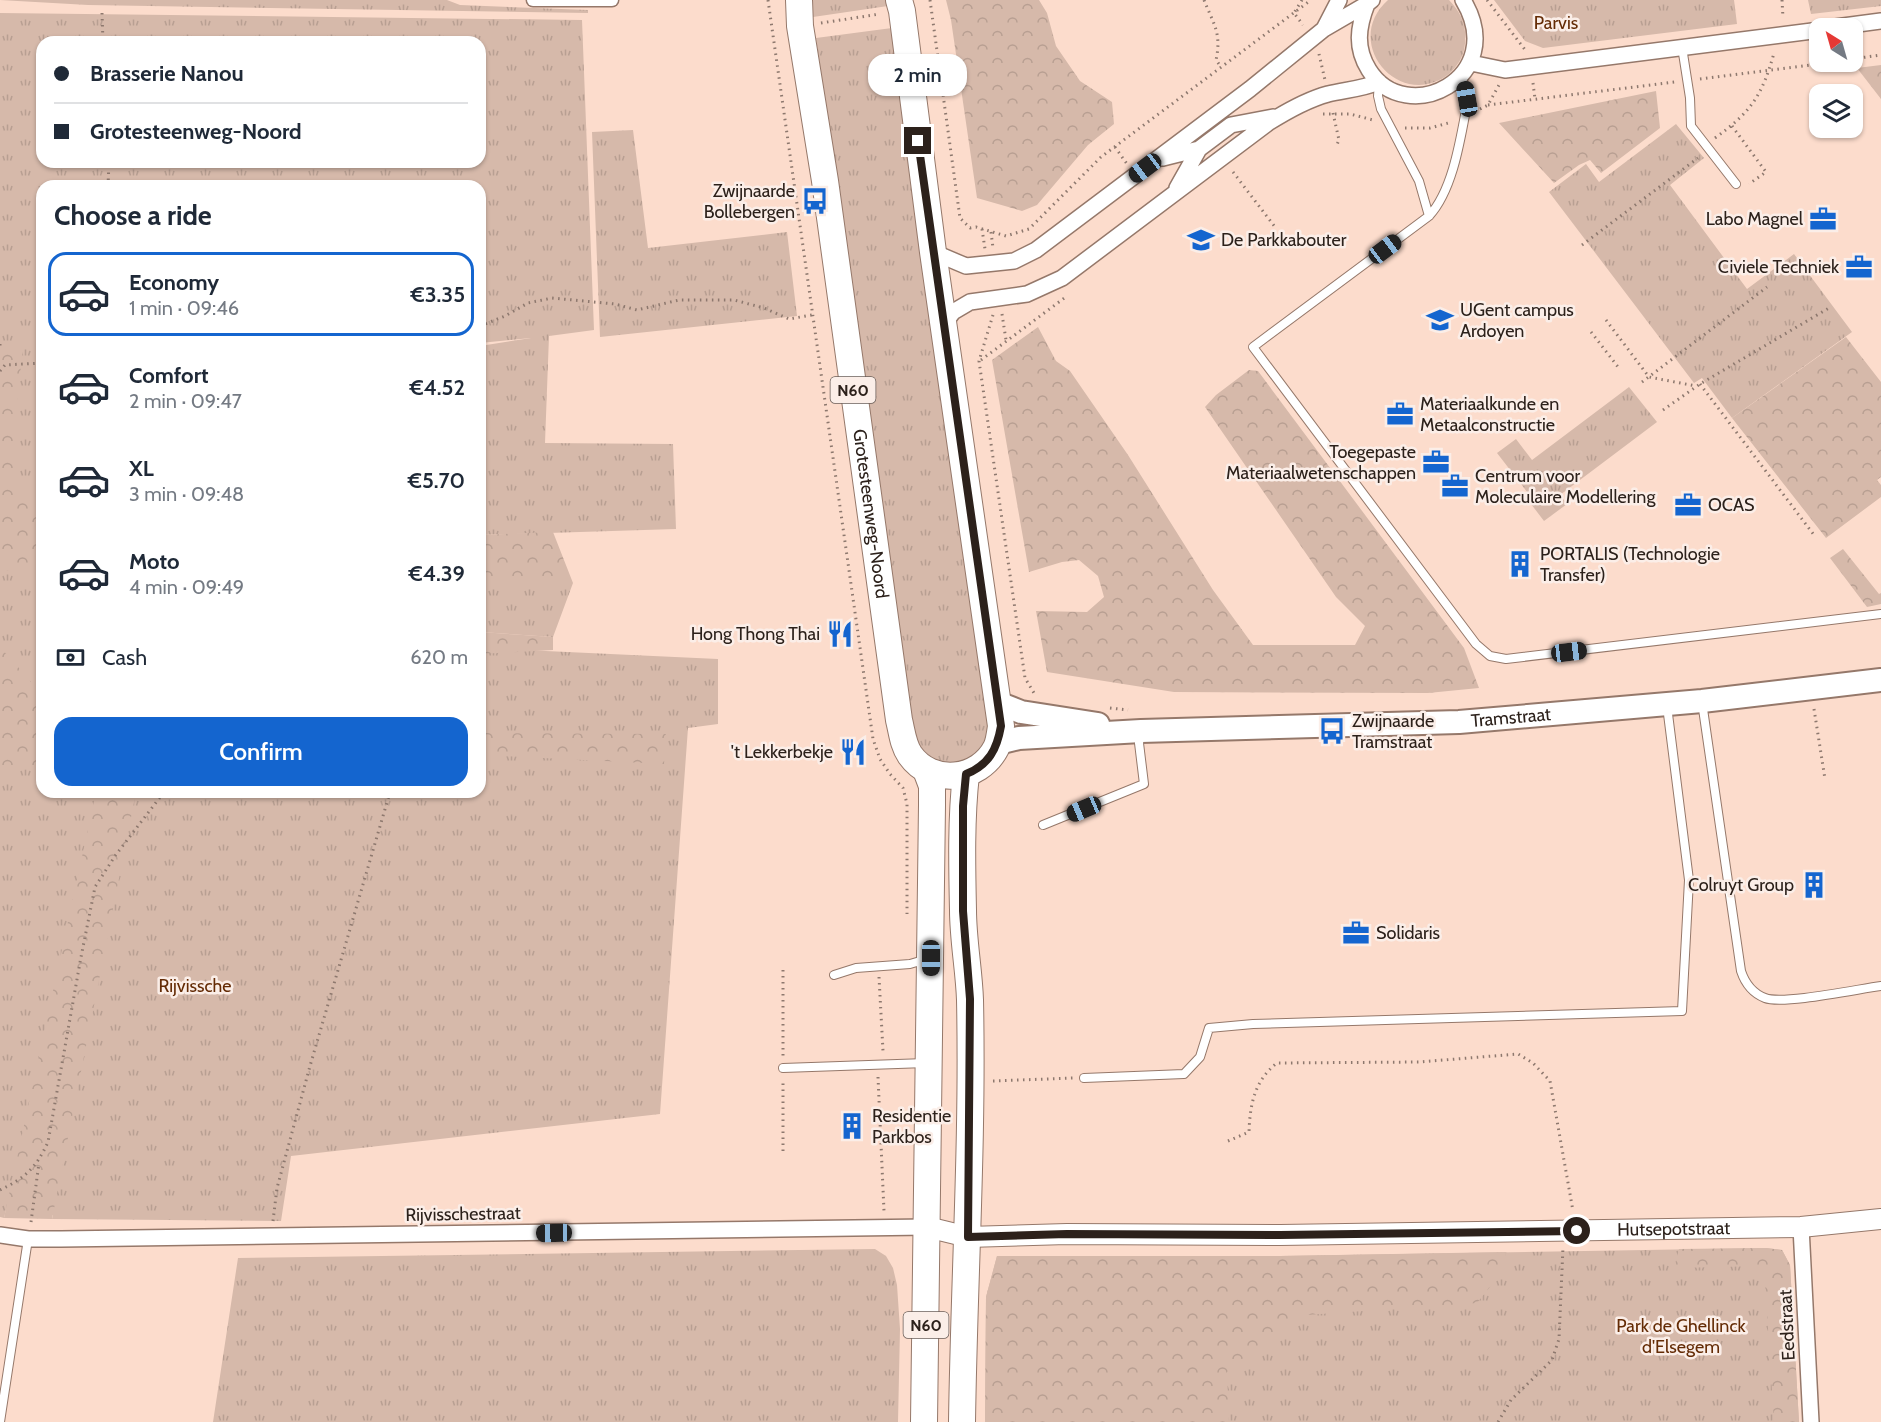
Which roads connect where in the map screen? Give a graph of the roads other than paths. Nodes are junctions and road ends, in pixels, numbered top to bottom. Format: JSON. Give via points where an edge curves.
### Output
{"nodes":[{"id":1,"x":533,"y":0,"type":"edge"},
{"id":2,"x":612,"y":0,"type":"edge"},
{"id":3,"x":799,"y":0,"type":"edge"},
{"id":4,"x":1339,"y":0,"type":"edge"},
{"id":5,"x":1463,"y":0,"type":"edge"},
{"id":6,"x":1370,"y":2,"type":"edge"},
{"id":7,"x":900,"y":5,"type":"edge"},
{"id":8,"x":1881,"y":21,"type":"edge"},
{"id":9,"x":1863,"y":23,"type":"edge"},
{"id":10,"x":1324,"y":29,"type":"junction"},
{"id":11,"x":1809,"y":31,"type":"edge"},
{"id":12,"x":1682,"y":48,"type":"junction"},
{"id":13,"x":1471,"y":63,"type":"junction"},
{"id":14,"x":1460,"y":77,"type":"junction"},
{"id":15,"x":1373,"y":85,"type":"junction"},
{"id":16,"x":1250,"y":89,"type":"junction"},
{"id":17,"x":1380,"y":104,"type":"junction"},
{"id":18,"x":1279,"y":116,"type":"junction"},
{"id":19,"x":1231,"y":125,"type":"junction"},
{"id":20,"x":1199,"y":149,"type":"junction"},
{"id":21,"x":1155,"y":161,"type":"junction"},
{"id":22,"x":1736,"y":184,"type":"dead end"},
{"id":23,"x":1173,"y":194,"type":"junction"},
{"id":24,"x":1429,"y":216,"type":"junction"},
{"id":25,"x":933,"y":252,"type":"junction"},
{"id":26,"x":944,"y":324,"type":"junction"},
{"id":27,"x":1881,"y":614,"type":"edge"},
{"id":28,"x":1881,"y":680,"type":"edge"},
{"id":29,"x":1702,"y":701,"type":"junction"},
{"id":30,"x":998,"y":703,"type":"junction"},
{"id":31,"x":1666,"y":704,"type":"junction"},
{"id":32,"x":1141,"y":731,"type":"junction"},
{"id":33,"x":998,"y":743,"type":"junction"},
{"id":34,"x":926,"y":770,"type":"junction"},
{"id":35,"x":966,"y":774,"type":"junction"},
{"id":36,"x":1043,"y":825,"type":"dead end"},
{"id":37,"x":931,"y":958,"type":"junction"},
{"id":38,"x":834,"y":975,"type":"dead end"},
{"id":39,"x":1881,"y":986,"type":"edge"},
{"id":40,"x":930,"y":1063,"type":"junction"},
{"id":41,"x":783,"y":1068,"type":"dead end"},
{"id":42,"x":1084,"y":1078,"type":"road end"},
{"id":43,"x":1881,"y":1219,"type":"edge"},
{"id":44,"x":927,"y":1227,"type":"junction"},
{"id":45,"x":1801,"y":1227,"type":"junction"},
{"id":46,"x":0,"y":1235,"type":"edge"},
{"id":47,"x":968,"y":1237,"type":"junction"},
{"id":48,"x":28,"y":1239,"type":"junction"},
{"id":49,"x":0,"y":1422,"type":"edge"},
{"id":50,"x":924,"y":1422,"type":"edge"},
{"id":51,"x":962,"y":1422,"type":"edge"},
{"id":52,"x":1812,"y":1422,"type":"edge"}],
"edges":[{"from":1,"to":2,"type":"street"},
{"from":3,"to":34,"type":"highway","name":"Grotesteenweg-Noord","number":"N60","via":[[899,720],[910,755]]},
{"from":4,"to":10,"type":"street"},
{"from":5,"to":13,"type":"street","via":[[1473,17],[1476,35]]},
{"from":6,"to":10,"type":"street"},
{"from":6,"to":15,"type":"street","via":[[1360,22],[1358,41]]},
{"from":7,"to":25,"type":"highway"},
{"from":8,"to":9,"type":"street"},
{"from":10,"to":16,"type":"street"},
{"from":11,"to":12,"type":"street"},
{"from":12,"to":13,"type":"street","via":[[1505,70]]},
{"from":12,"to":22,"type":"lane","via":[[1691,126]]},
{"from":13,"to":14,"type":"street"},
{"from":14,"to":15,"type":"street","via":[[1446,88],[1412,96]]},
{"from":14,"to":24,"type":"lane","via":[[1467,99],[1464,117],[1447,190]]},
{"from":15,"to":17,"type":"lane"},
{"from":15,"to":17,"type":"lane"},
{"from":15,"to":18,"type":"street","via":[[1329,94],[1294,106]]},
{"from":16,"to":19,"type":"street"},
{"from":16,"to":21,"type":"street"},
{"from":17,"to":24,"type":"lane","via":[[1419,181]]},
{"from":18,"to":19,"type":"street"},
{"from":18,"to":23,"type":"street"},
{"from":19,"to":20,"type":"street"},
{"from":20,"to":21,"type":"street"},
{"from":20,"to":23,"type":"street"},
{"from":21,"to":25,"type":"street","via":[[1026,257],[966,266]]},
{"from":23,"to":26,"type":"street","via":[[1062,278],[1027,294],[970,302],[953,312]]},
{"from":24,"to":27,"type":"lane","via":[[1253,347],[1476,644],[1490,656],[1506,659]]},
{"from":25,"to":26,"type":"highway"},
{"from":26,"to":30,"type":"highway"},
{"from":28,"to":29,"type":"main road","name":"Tramstraat"},
{"from":29,"to":31,"type":"main road","name":"Tramstraat"},
{"from":29,"to":39,"type":"lane","via":[[1744,980],[1758,994],[1777,1001]]},
{"from":30,"to":32,"type":"main road","name":"Tramstraat","via":[[1021,712]]},
{"from":30,"to":33,"type":"highway"},
{"from":31,"to":32,"type":"main road","name":"Tramstraat","via":[[1459,722]]},
{"from":31,"to":42,"type":"lane","via":[[1689,880],[1682,1011],[1209,1028],[1200,1057],[1184,1074]]},
{"from":32,"to":33,"type":"main road","name":"Tramstraat","via":[[1019,738]]},
{"from":32,"to":36,"type":"lane","via":[[1144,784]]},
{"from":33,"to":35,"type":"highway","via":[[987,761]]},
{"from":34,"to":35,"type":"highway","via":[[941,776]]},
{"from":34,"to":37,"type":"highway","name":"Grotesteenweg-Noord","number":"N60","via":[[932,786]]},
{"from":35,"to":47,"type":"highway","number":"N60","via":[[963,911],[970,999]]},
{"from":37,"to":38,"type":"lane","via":[[910,964],[856,968]]},
{"from":37,"to":40,"type":"highway","name":"Grotesteenweg-Noord","number":"N60"},
{"from":40,"to":41,"type":"lane"},
{"from":40,"to":44,"type":"highway","name":"Grotesteenweg-Noord","number":"N60"},
{"from":43,"to":45,"type":"street","name":"Hutsepotstraat"},
{"from":44,"to":47,"type":"street","name":"Hutsepotstraat"},
{"from":44,"to":48,"type":"street","name":"Rijvisschestraat"},
{"from":44,"to":50,"type":"highway","number":"N60"},
{"from":45,"to":47,"type":"street","name":"Hutsepotstraat"},
{"from":45,"to":52,"type":"street","name":"Eedstraat"},
{"from":46,"to":48,"type":"street","name":"Rijvisschestraat"},
{"from":47,"to":51,"type":"highway","number":"N60"},
{"from":48,"to":49,"type":"lane"}]}
